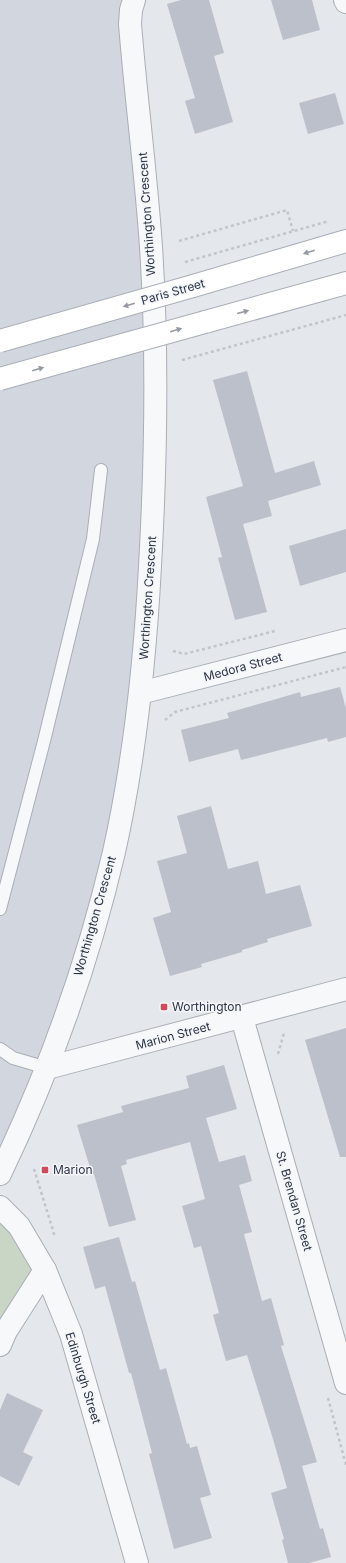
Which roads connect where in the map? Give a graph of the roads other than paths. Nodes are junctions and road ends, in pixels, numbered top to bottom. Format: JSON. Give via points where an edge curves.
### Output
{"nodes":[{"id":1,"x":134,"y":0,"type":"edge"},
{"id":2,"x":346,"y":241,"type":"edge"},
{"id":3,"x":346,"y":283,"type":"edge"},
{"id":4,"x":0,"y":341,"type":"edge"},
{"id":5,"x":0,"y":379,"type":"edge"},
{"id":6,"x":102,"y":470,"type":"dead end"},
{"id":7,"x":346,"y":640,"type":"edge"},
{"id":8,"x":140,"y":693,"type":"junction"},
{"id":9,"x":0,"y":909,"type":"edge"},
{"id":10,"x":346,"y":989,"type":"edge"},
{"id":11,"x":242,"y":1018,"type":"junction"},
{"id":12,"x":0,"y":1049,"type":"edge"},
{"id":13,"x":47,"y":1068,"type":"junction"},
{"id":14,"x":0,"y":1174,"type":"edge"},
{"id":15,"x":0,"y":1207,"type":"edge"},
{"id":16,"x":45,"y":1270,"type":"junction"},
{"id":17,"x":0,"y":1345,"type":"edge"},
{"id":18,"x":346,"y":1383,"type":"edge"},
{"id":19,"x":137,"y":1563,"type":"edge"}],
"edges":[{"from":1,"to":8,"type":"street","name":"Worthington Crescent","via":[[130,24],[151,250],[156,387],[155,482]]},
{"from":2,"to":4,"type":"main road","name":"Paris Street","one_way":true,"bridge":true},
{"from":5,"to":3,"type":"main road","one_way":true,"bridge":true},
{"from":6,"to":9,"type":"lane","via":[[93,538]]},
{"from":7,"to":8,"type":"street","name":"Medora Street"},
{"from":8,"to":13,"type":"street","name":"Worthington Crescent","via":[[114,851],[85,955]]},
{"from":10,"to":11,"type":"street","name":"Marion Street"},
{"from":11,"to":13,"type":"street","name":"Marion Street"},
{"from":11,"to":18,"type":"street","name":"St. Brendan Street"},
{"from":12,"to":13,"type":"lane","via":[[13,1058]]},
{"from":13,"to":14,"type":"street","name":"Worthington Crescent"},
{"from":15,"to":16,"type":"street","name":"Edinburgh Street","via":[[19,1226]]},
{"from":16,"to":17,"type":"street","via":[[6,1331]]},
{"from":16,"to":19,"type":"street","name":"Edinburgh Street","via":[[71,1334]]}]}
